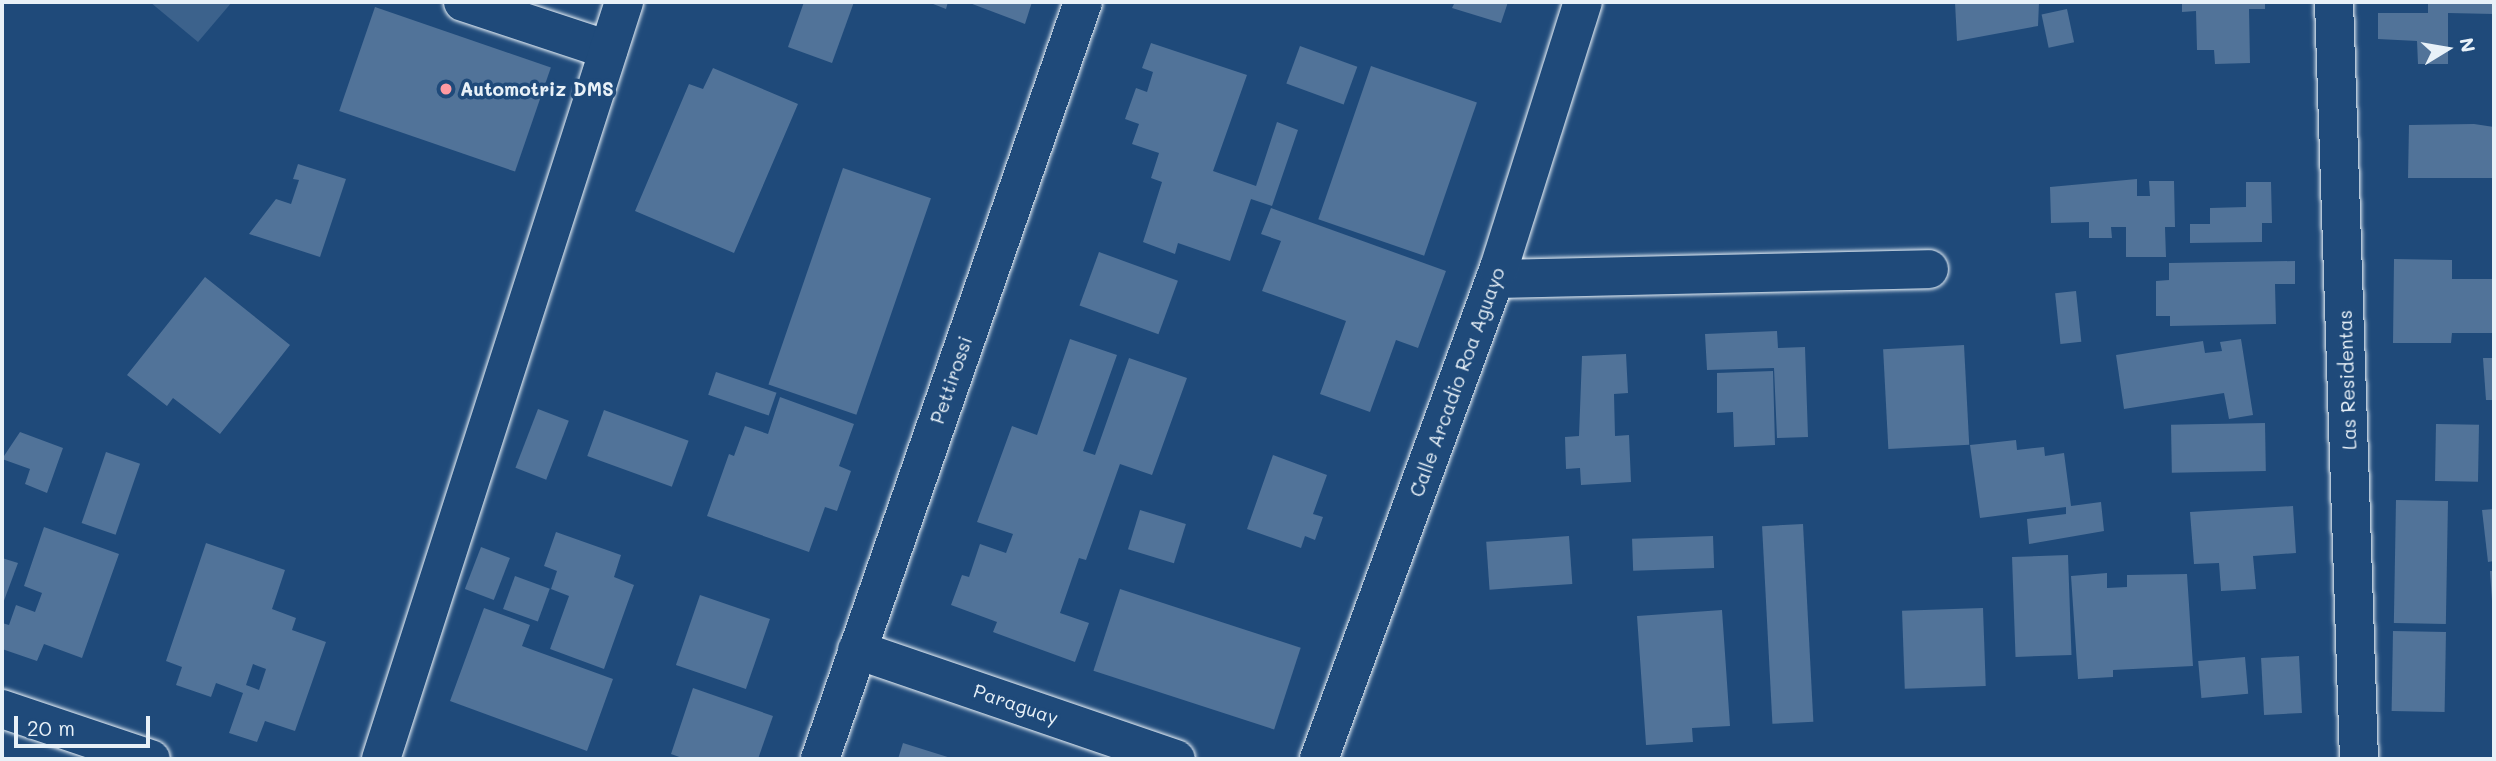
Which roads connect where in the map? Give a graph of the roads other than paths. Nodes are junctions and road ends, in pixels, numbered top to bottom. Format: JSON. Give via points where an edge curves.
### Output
{"nodes":[{"id":1,"x":463,"y":2,"type":"edge"},
{"id":2,"x":624,"y":2,"type":"edge"},
{"id":3,"x":1083,"y":2,"type":"edge"},
{"id":4,"x":1583,"y":2,"type":"edge"},
{"id":5,"x":2334,"y":2,"type":"edge"},
{"id":6,"x":608,"y":50,"type":"junction"},
{"id":7,"x":1929,"y":269,"type":"dead end"},
{"id":8,"x":1495,"y":279,"type":"junction"},
{"id":9,"x":856,"y":650,"type":"junction"},
{"id":10,"x":2,"y":709,"type":"edge"},
{"id":11,"x":151,"y":759,"type":"edge"},
{"id":12,"x":381,"y":759,"type":"edge"},
{"id":13,"x":820,"y":759,"type":"edge"},
{"id":14,"x":1176,"y":759,"type":"edge"},
{"id":15,"x":1319,"y":759,"type":"edge"},
{"id":16,"x":2359,"y":759,"type":"edge"}],
"edges":[{"from":1,"to":6,"type":"street"},
{"from":2,"to":6,"type":"street"},
{"from":3,"to":9,"type":"street","name":"Pettirossi"},
{"from":4,"to":8,"type":"street","name":"Calle Arcadio Roa Aguayo"},
{"from":5,"to":16,"type":"street","name":"Las Residentas"},
{"from":6,"to":12,"type":"street"},
{"from":7,"to":8,"type":"street"},
{"from":8,"to":15,"type":"street","name":"Calle Arcadio Roa Aguayo"},
{"from":9,"to":13,"type":"street","name":"Pettirossi"},
{"from":9,"to":14,"type":"street","name":"Paraguay"},
{"from":10,"to":11,"type":"street"}]}
